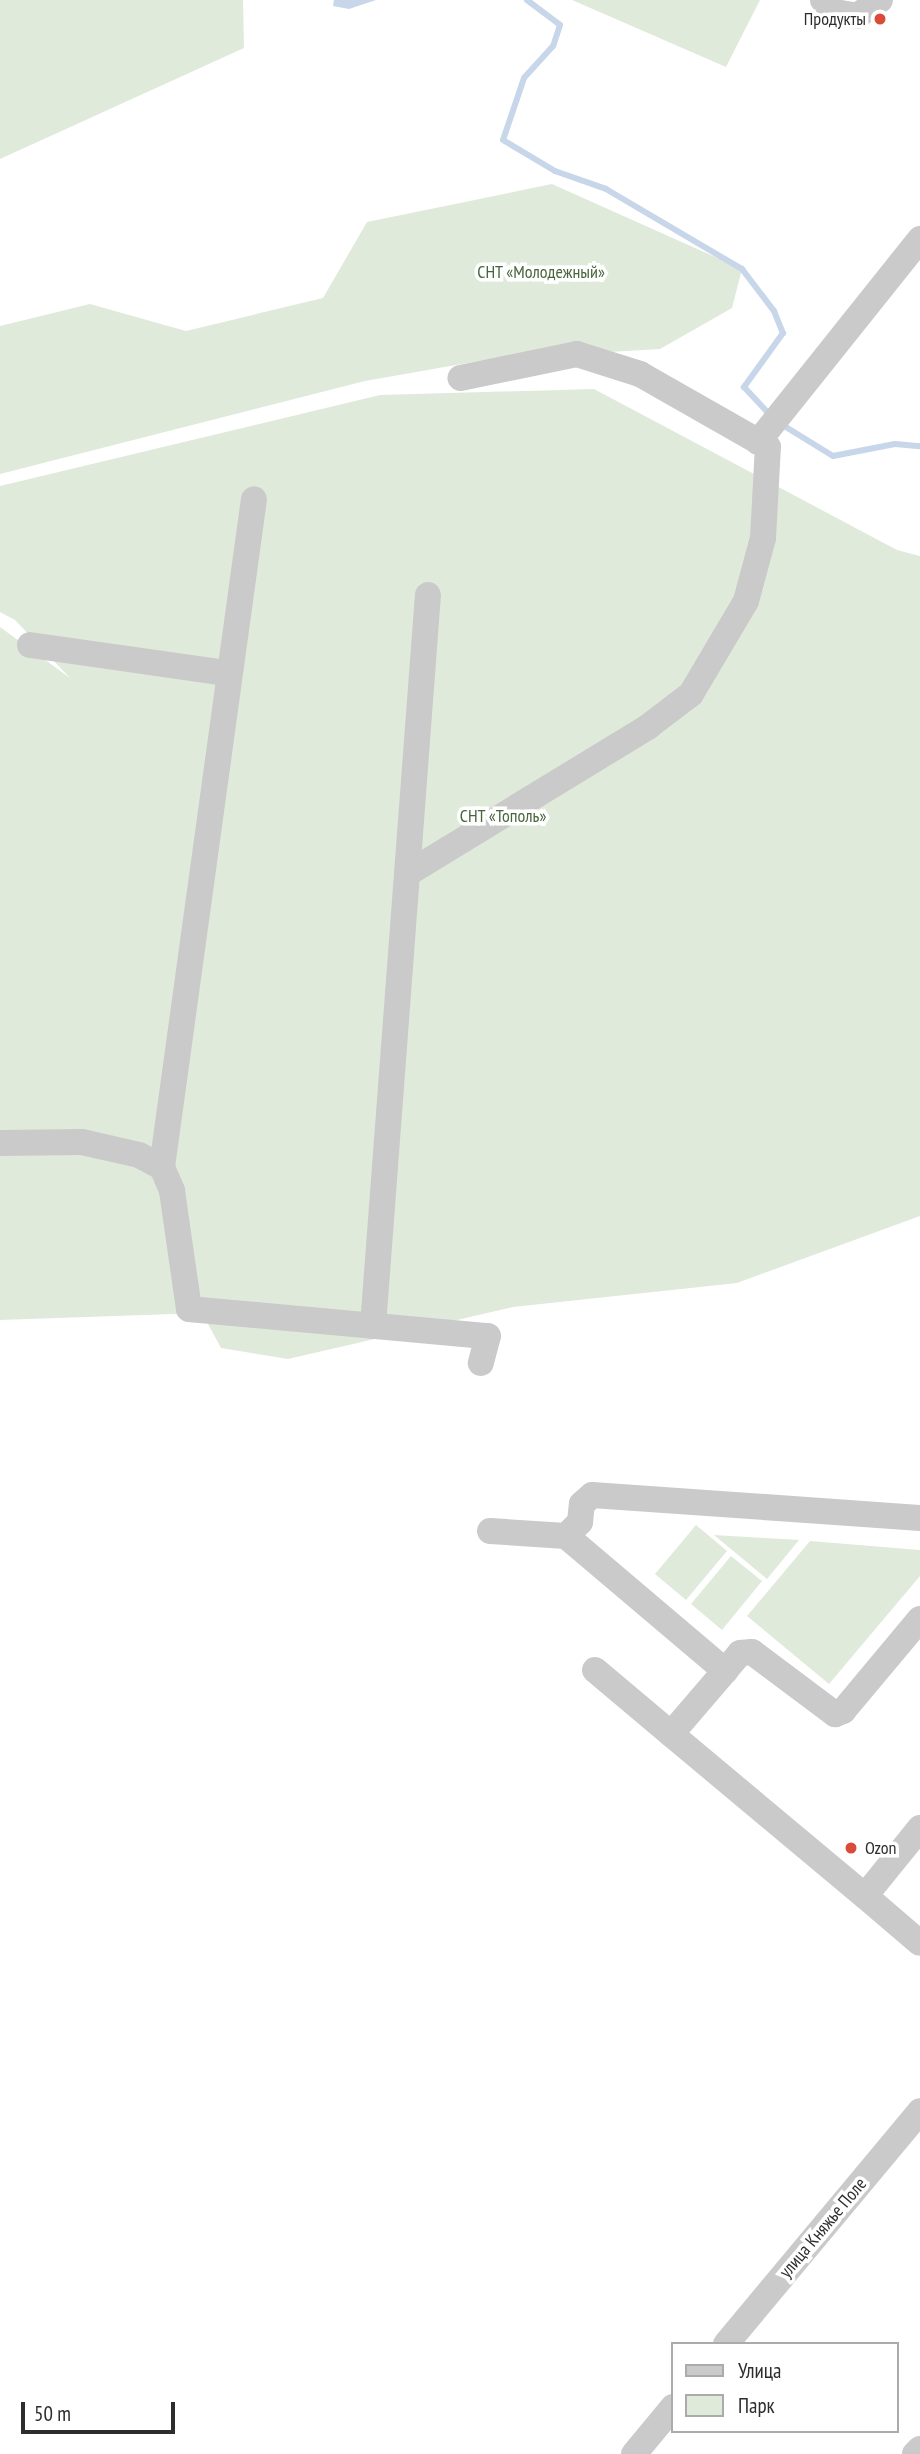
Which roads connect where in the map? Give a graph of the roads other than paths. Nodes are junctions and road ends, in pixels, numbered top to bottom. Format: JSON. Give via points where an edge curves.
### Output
{"nodes":[{"id":1,"x":823,"y":0,"type":"edge"},
{"id":2,"x":880,"y":0,"type":"edge"},
{"id":3,"x":920,"y":239,"type":"edge"},
{"id":4,"x":460,"y":378,"type":"dead end"},
{"id":5,"x":768,"y":427,"type":"junction"},
{"id":6,"x":254,"y":499,"type":"dead end"},
{"id":7,"x":428,"y":595,"type":"dead end"},
{"id":8,"x":30,"y":645,"type":"dead end"},
{"id":9,"x":227,"y":673,"type":"junction"},
{"id":10,"x":407,"y":874,"type":"junction"},
{"id":11,"x":0,"y":1143,"type":"edge"},
{"id":12,"x":162,"y":1167,"type":"junction"},
{"id":13,"x":373,"y":1326,"type":"junction"},
{"id":14,"x":481,"y":1363,"type":"dead end"},
{"id":15,"x":920,"y":1517,"type":"edge"},
{"id":16,"x":490,"y":1531,"type":"dead end"},
{"id":17,"x":566,"y":1536,"type":"junction"},
{"id":18,"x":920,"y":1619,"type":"edge"},
{"id":19,"x":595,"y":1670,"type":"dead end"},
{"id":20,"x":725,"y":1671,"type":"junction"},
{"id":21,"x":671,"y":1734,"type":"junction"},
{"id":22,"x":920,"y":1828,"type":"edge"},
{"id":23,"x":865,"y":1896,"type":"junction"},
{"id":24,"x":920,"y":1943,"type":"edge"},
{"id":25,"x":920,"y":2111,"type":"edge"},
{"id":26,"x":728,"y":2342,"type":"edge"},
{"id":27,"x":671,"y":2409,"type":"edge"},
{"id":28,"x":920,"y":2449,"type":"edge"},
{"id":29,"x":634,"y":2454,"type":"edge"},
{"id":30,"x":915,"y":2454,"type":"edge"}],
"edges":[{"from":1,"to":2,"type":"street","via":[[835,12],[857,16]]},
{"from":3,"to":5,"type":"street","via":[[898,261],[847,335]]},
{"from":4,"to":5,"type":"street","via":[[577,354],[640,374]]},
{"from":5,"to":10,"type":"street","via":[[763,538],[746,601],[691,694],[649,726]]},
{"from":6,"to":9,"type":"street"},
{"from":7,"to":10,"type":"street"},
{"from":8,"to":9,"type":"street"},
{"from":9,"to":12,"type":"street"},
{"from":10,"to":13,"type":"street"},
{"from":11,"to":12,"type":"street","via":[[82,1142],[139,1155]]},
{"from":12,"to":13,"type":"street","via":[[172,1191],[189,1309]]},
{"from":13,"to":14,"type":"street","via":[[488,1336]]},
{"from":15,"to":17,"type":"street","via":[[592,1495],[582,1504],[580,1522]]},
{"from":16,"to":17,"type":"street"},
{"from":17,"to":20,"type":"street"},
{"from":18,"to":20,"type":"street","via":[[843,1711],[835,1714],[752,1652],[740,1653]]},
{"from":19,"to":21,"type":"street"},
{"from":20,"to":21,"type":"street"},
{"from":21,"to":23,"type":"street"},
{"from":22,"to":23,"type":"street"},
{"from":23,"to":24,"type":"street"},
{"from":25,"to":26,"type":"street","name":"улица Княжье Поле"},
{"from":27,"to":29,"type":"street"},
{"from":28,"to":30,"type":"street"}]}
